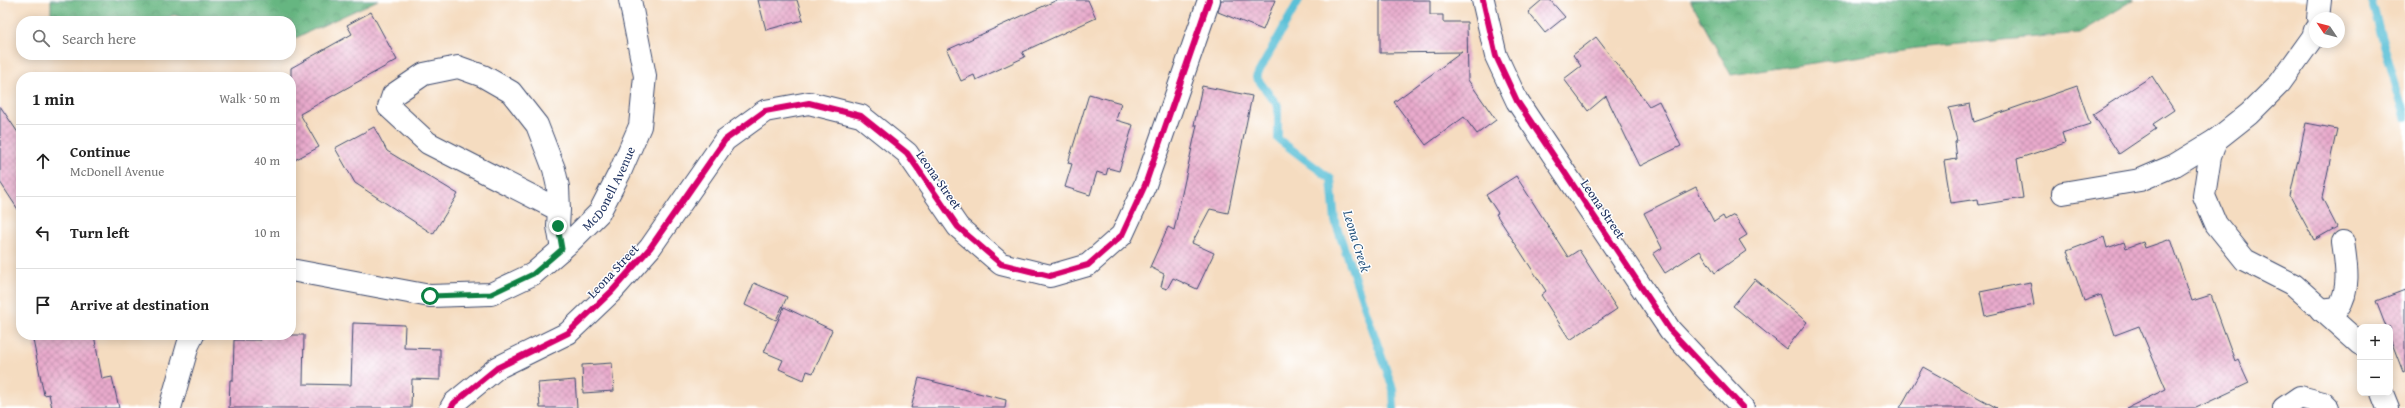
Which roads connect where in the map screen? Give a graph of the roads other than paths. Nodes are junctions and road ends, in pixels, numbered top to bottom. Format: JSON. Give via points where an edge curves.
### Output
{"nodes":[{"id":1,"x":630,"y":0,"type":"edge"},
{"id":2,"x":1209,"y":0,"type":"edge"},
{"id":3,"x":1483,"y":0,"type":"edge"},
{"id":4,"x":2320,"y":0,"type":"edge"},
{"id":5,"x":2319,"y":12,"type":"edge"},
{"id":6,"x":2309,"y":43,"type":"edge"},
{"id":7,"x":2216,"y":140,"type":"junction"},
{"id":8,"x":2063,"y":193,"type":"dead end"},
{"id":9,"x":559,"y":210,"type":"junction"},
{"id":10,"x":2343,"y":242,"type":"dead end"},
{"id":11,"x":562,"y":249,"type":"junction"},
{"id":12,"x":296,"y":271,"type":"edge"},
{"id":13,"x":2321,"y":310,"type":"junction"},
{"id":14,"x":190,"y":340,"type":"edge"},
{"id":15,"x":2357,"y":341,"type":"edge"},
{"id":16,"x":2383,"y":396,"type":"edge"},
{"id":17,"x":170,"y":408,"type":"edge"},
{"id":18,"x":452,"y":408,"type":"edge"},
{"id":19,"x":1743,"y":408,"type":"edge"},
{"id":20,"x":2284,"y":408,"type":"edge"},
{"id":21,"x":2328,"y":408,"type":"edge"},
{"id":22,"x":2388,"y":408,"type":"edge"}],
"edges":[{"from":1,"to":11,"type":"street","name":"McDonell Avenue","via":[[645,76],[640,126],[599,212]]},
{"from":2,"to":18,"type":"street","name":"Leona Street","via":[[1145,185],[1129,221],[1122,235],[1088,265],[1050,276],[1001,264],[958,227],[907,153],[861,116],[809,103],[765,111],[725,140],[650,248],[607,296],[568,332],[497,368],[454,403]]},
{"from":3,"to":19,"type":"street","name":"Leona Street","via":[[1496,56],[1517,101],[1670,330]]},
{"from":4,"to":5,"type":"street"},
{"from":6,"to":7,"type":"street","via":[[2280,83],[2249,114]]},
{"from":7,"to":8,"type":"street","via":[[2175,166],[2140,180]]},
{"from":7,"to":13,"type":"street","via":[[2210,156],[2204,196],[2216,224],[2245,260],[2294,285]]},
{"from":9,"to":9,"type":"street","via":[[428,143],[389,107],[393,95],[424,74],[458,67],[483,76],[511,92],[537,125],[554,169]]},
{"from":9,"to":11,"type":"street","via":[[558,226]]},
{"from":10,"to":13,"type":"street","via":[[2346,269],[2344,299],[2338,308]]},
{"from":11,"to":12,"type":"street","name":"McDonell Avenue","via":[[533,274],[491,294],[430,296]]},
{"from":13,"to":15,"type":"street"},
{"from":14,"to":17,"type":"street"},
{"from":16,"to":22,"type":"street"},
{"from":20,"to":21,"type":"street","via":[[2300,397],[2323,403]]}]}
